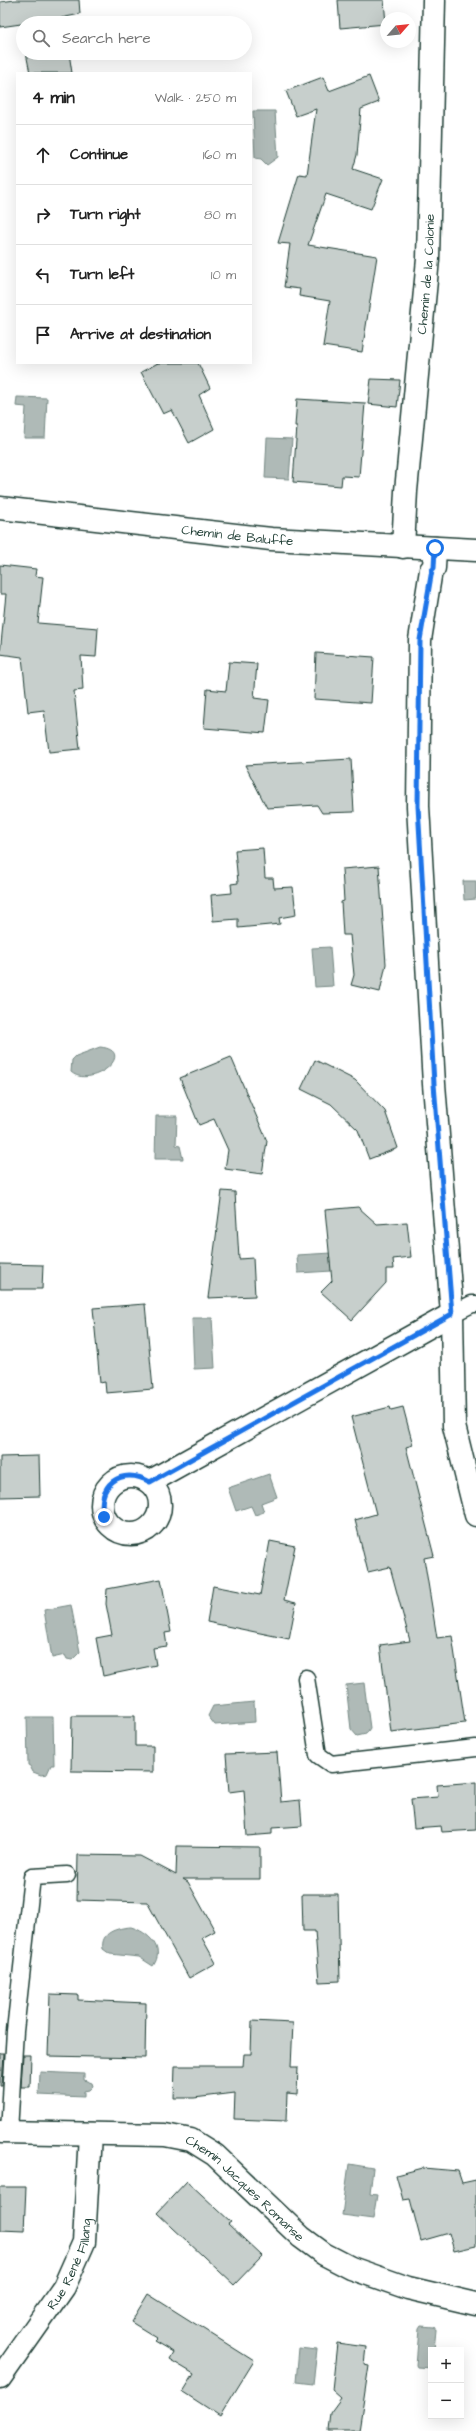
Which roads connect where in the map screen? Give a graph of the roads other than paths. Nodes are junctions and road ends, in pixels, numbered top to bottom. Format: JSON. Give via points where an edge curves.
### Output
{"nodes":[{"id":1,"x":434,"y":0,"type":"edge"},
{"id":2,"x":0,"y":508,"type":"edge"},
{"id":3,"x":403,"y":546,"type":"junction"},
{"id":4,"x":435,"y":548,"type":"junction"},
{"id":5,"x":476,"y":550,"type":"edge"},
{"id":6,"x":476,"y":1304,"type":"edge"},
{"id":7,"x":452,"y":1314,"type":"junction"},
{"id":8,"x":150,"y":1482,"type":"dead end"},
{"id":9,"x":476,"y":1515,"type":"edge"},
{"id":10,"x":306,"y":1678,"type":"dead end"},
{"id":11,"x":476,"y":1748,"type":"edge"},
{"id":12,"x":67,"y":1875,"type":"dead end"},
{"id":13,"x":4,"y":2131,"type":"edge"},
{"id":14,"x":90,"y":2134,"type":"junction"},
{"id":15,"x":476,"y":2304,"type":"edge"},
{"id":16,"x":0,"y":2378,"type":"edge"}],
"edges":[{"from":1,"to":3,"type":"street","name":"Chemin de la Colonie","via":[[428,259]]},
{"from":2,"to":3,"type":"street","name":"Chemin de Baluffe","via":[[272,539]]},
{"from":3,"to":4,"type":"street","name":"Chemin de Baluffe"},
{"from":4,"to":5,"type":"street","name":"Chemin de Baluffe"},
{"from":4,"to":7,"type":"street","via":[[434,568],[420,640],[418,806],[434,1084]]},
{"from":6,"to":7,"type":"lane"},
{"from":7,"to":8,"type":"street"},
{"from":7,"to":9,"type":"street","via":[[454,1426]]},
{"from":10,"to":11,"type":"lane","via":[[318,1755],[331,1764]]},
{"from":12,"to":13,"type":"lane","via":[[32,1877]]},
{"from":13,"to":14,"type":"street","name":"Chemin Jacques Romanse"},
{"from":14,"to":15,"type":"street","name":"Chemin Jacques Romanse","via":[[165,2135],[191,2140],[215,2155],[301,2237],[324,2254],[351,2268],[408,2288]]},
{"from":14,"to":16,"type":"street","name":"Rue René Fillang","via":[[84,2242],[64,2287]]}]}
